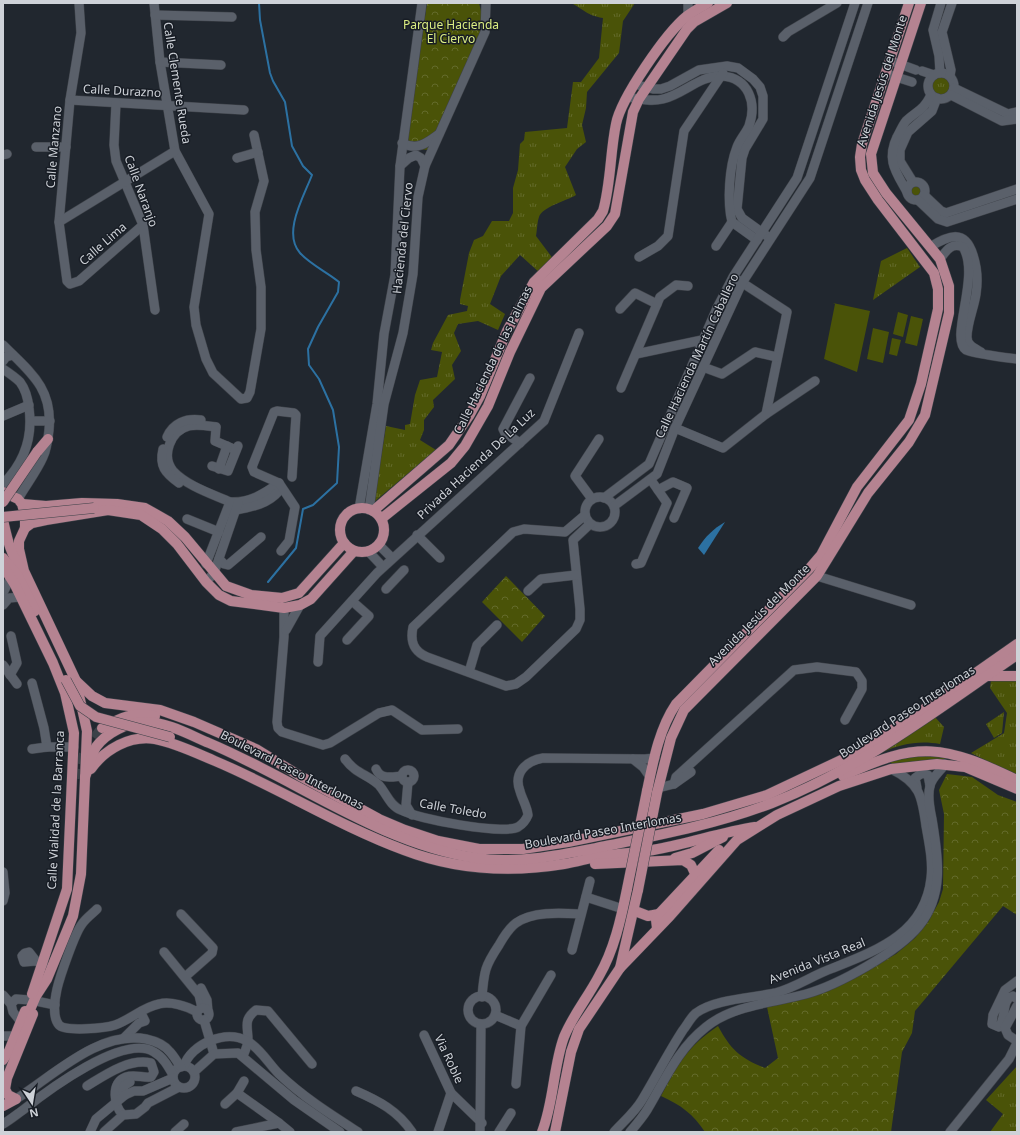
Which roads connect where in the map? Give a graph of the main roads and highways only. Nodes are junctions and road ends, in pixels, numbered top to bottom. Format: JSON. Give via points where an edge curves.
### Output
{"nodes":[{"id":1,"x":708,"y":3,"type":"edge"},
{"id":2,"x":727,"y":3,"type":"edge"},
{"id":3,"x":909,"y":3,"type":"edge"},
{"id":4,"x":921,"y":3,"type":"edge"},
{"id":5,"x":48,"y":438,"type":"road end"},
{"id":6,"x":873,"y":476,"type":"junction"},
{"id":7,"x":3,"y":492,"type":"edge"},
{"id":8,"x":3,"y":502,"type":"edge"},
{"id":9,"x":20,"y":502,"type":"junction"},
{"id":10,"x":46,"y":506,"type":"junction"},
{"id":11,"x":108,"y":510,"type":"junction"},
{"id":12,"x":367,"y":510,"type":"junction"},
{"id":13,"x":3,"y":519,"type":"edge"},
{"id":14,"x":381,"y":519,"type":"junction"},
{"id":15,"x":46,"y":520,"type":"junction"},
{"id":16,"x":25,"y":528,"type":"junction"},
{"id":17,"x":344,"y":543,"type":"junction"},
{"id":18,"x":354,"y":551,"type":"junction"},
{"id":19,"x":3,"y":558,"type":"edge"},
{"id":20,"x":3,"y":566,"type":"edge"},
{"id":21,"x":24,"y":571,"type":"junction"},
{"id":22,"x":1017,"y":644,"type":"edge"},
{"id":23,"x":1017,"y":655,"type":"edge"},
{"id":24,"x":712,"y":673,"type":"junction"},
{"id":25,"x":986,"y":676,"type":"junction"},
{"id":26,"x":1017,"y":676,"type":"edge"},
{"id":27,"x":71,"y":680,"type":"junction"},
{"id":28,"x":85,"y":720,"type":"junction"},
{"id":29,"x":72,"y":722,"type":"junction"},
{"id":30,"x":102,"y":728,"type":"tunnel mouth"},
{"id":31,"x":948,"y":753,"type":"junction"},
{"id":32,"x":886,"y":759,"type":"junction"},
{"id":33,"x":278,"y":763,"type":"junction"},
{"id":34,"x":945,"y":764,"type":"junction"},
{"id":35,"x":890,"y":769,"type":"junction"},
{"id":36,"x":260,"y":775,"type":"junction"},
{"id":37,"x":82,"y":778,"type":"junction"},
{"id":38,"x":1017,"y":780,"type":"edge"},
{"id":39,"x":294,"y":784,"type":"junction"},
{"id":40,"x":1017,"y":788,"type":"edge"},
{"id":41,"x":654,"y":791,"type":"junction"},
{"id":42,"x":307,"y":804,"type":"junction"},
{"id":43,"x":755,"y":827,"type":"junction"},
{"id":44,"x":736,"y":832,"type":"junction"},
{"id":45,"x":711,"y":839,"type":"junction"},
{"id":46,"x":716,"y":853,"type":"junction"},
{"id":47,"x":670,"y":860,"type":"junction"},
{"id":48,"x":464,"y":873,"type":"dead end"},
{"id":49,"x":698,"y":879,"type":"junction"},
{"id":50,"x":67,"y":881,"type":"junction"},
{"id":51,"x":635,"y":911,"type":"junction"},
{"id":52,"x":659,"y":914,"type":"junction"},
{"id":53,"x":656,"y":928,"type":"junction"},
{"id":54,"x":605,"y":964,"type":"junction"},
{"id":55,"x":620,"y":968,"type":"junction"},
{"id":56,"x":34,"y":999,"type":"junction"},
{"id":57,"x":3,"y":1060,"type":"edge"},
{"id":58,"x":552,"y":1091,"type":"junction"},
{"id":59,"x":564,"y":1094,"type":"junction"},
{"id":60,"x":3,"y":1106,"type":"edge"},
{"id":61,"x":557,"y":1129,"type":"edge"},
{"id":62,"x":542,"y":1132,"type":"edge"}],
"edges":[{"from":1,"to":12,"type":"main road","name":"Calle Hacienda de las Palmas","via":[[688,14],[634,84],[620,109],[616,124],[604,211],[534,282],[507,331],[469,416],[449,445],[433,460]]},
{"from":2,"to":14,"type":"main road","name":"Calle Hacienda de las Palmas","via":[[694,22],[639,99],[628,127],[615,214],[607,226],[541,288],[510,352],[488,406],[466,446],[443,469]]},
{"from":3,"to":6,"type":"main road","name":"Avenida Jesús del Monte","via":[[862,144],[861,170],[878,200],[934,273],[938,289],[938,308],[913,411]]},
{"from":4,"to":6,"type":"main road","name":"Avenida Jesús del Monte","via":[[871,154],[871,164],[873,174],[886,194],[940,259],[949,286],[949,312],[924,415],[909,442]]},
{"from":5,"to":8,"type":"main road","bridge":true},
{"from":6,"to":24,"type":"main road","name":"Avenida Jesús del Monte","via":[[857,487],[821,555],[810,569]]},
{"from":6,"to":24,"type":"main road","name":"Avenida Jesús del Monte","via":[[817,576]]},
{"from":7,"to":9,"type":"main road"},
{"from":9,"to":10,"type":"main road"},
{"from":9,"to":16,"type":"main road","name":"Calle Vialidad de la Barranca","via":[[25,515]]},
{"from":10,"to":15,"type":"main road","via":[[42,514]]},
{"from":10,"to":17,"type":"main road","via":[[82,503],[145,508],[168,521],[185,537],[226,586],[237,591],[282,598],[292,597],[307,586]]},
{"from":11,"to":13,"type":"main road","bridge":true,"via":[[94,508]]},
{"from":11,"to":15,"type":"main road"},
{"from":11,"to":18,"type":"main road","via":[[141,515],[162,528],[206,582],[219,595],[231,601],[284,608],[300,605],[310,599]]},
{"from":12,"to":14,"type":"main road"},
{"from":12,"to":17,"type":"main road","via":[[352,511],[343,521],[341,534]]},
{"from":13,"to":21,"type":"main road","via":[[10,551]]},
{"from":14,"to":18,"type":"main road","via":[[384,532],[379,545],[368,551]]},
{"from":15,"to":16,"type":"main road","via":[[32,523]]},
{"from":16,"to":21,"type":"main road","name":"Calle Vialidad de la Barranca","via":[[18,541]]},
{"from":17,"to":18,"type":"main road"},
{"from":19,"to":27,"type":"main road","via":[[17,575]]},
{"from":20,"to":29,"type":"main road","name":"Calle Vialidad de la Barranca","via":[[11,577],[53,663],[65,693]]},
{"from":21,"to":27,"type":"main road","name":"Calle Vialidad de la Barranca"},
{"from":22,"to":33,"type":"main road","name":"Boulevard Paseo Interlomas","via":[[917,714],[854,754],[767,795],[703,814],[568,842],[523,849],[479,848],[438,841],[379,819]]},
{"from":23,"to":25,"type":"main road","name":"Boulevard Paseo Interlomas"},
{"from":24,"to":41,"type":"main road","name":"Avenida Jesús del Monte","via":[[676,725]]},
{"from":24,"to":41,"type":"main road","name":"Avenida Jesús del Monte","via":[[686,693],[669,714],[650,777]]},
{"from":25,"to":26,"type":"main road"},
{"from":25,"to":39,"type":"main road","name":"Boulevard Paseo Interlomas","via":[[864,758],[772,803],[698,826],[570,853],[524,859],[479,859],[436,850],[388,832]]},
{"from":27,"to":28,"type":"main road","name":"Calle Vialidad de la Barranca"},
{"from":27,"to":33,"type":"main road","name":"Boulevard Paseo Interlomas","via":[[92,696],[105,702],[160,710],[256,749]]},
{"from":27,"to":36,"type":"main road","bridge":true,"via":[[80,706],[96,717],[170,737]]},
{"from":28,"to":29,"type":"main road","via":[[82,727],[74,726]]},
{"from":28,"to":37,"type":"main road","name":"Calle Vialidad de la Barranca","via":[[87,731]]},
{"from":29,"to":50,"type":"main road","name":"Calle Vialidad de la Barranca","via":[[74,747]]},
{"from":30,"to":33,"type":"main road","via":[[124,716],[144,714],[165,718]]},
{"from":31,"to":32,"type":"main road","via":[[932,750],[911,752]]},
{"from":31,"to":34,"type":"main road"},
{"from":31,"to":38,"type":"main road"},
{"from":32,"to":35,"type":"main road"},
{"from":32,"to":44,"type":"main road","via":[[854,771],[774,809]]},
{"from":34,"to":35,"type":"main road"},
{"from":34,"to":40,"type":"main road","via":[[971,770]]},
{"from":35,"to":43,"type":"main road","via":[[839,786]]},
{"from":36,"to":39,"type":"main road"},
{"from":36,"to":42,"type":"main road","via":[[298,796]]},
{"from":37,"to":39,"type":"main road","name":"Boulevard Paseo Interlomas","via":[[95,748],[109,735],[128,724],[146,722],[171,728],[230,752]]},
{"from":37,"to":42,"type":"main road","via":[[109,750],[124,742],[154,739],[232,768]]},
{"from":37,"to":50,"type":"main road","via":[[73,856]]},
{"from":37,"to":56,"type":"main road","name":"Calle Vialidad de la Barranca","via":[[81,874],[73,916],[47,978]]},
{"from":41,"to":51,"type":"main road","name":"Avenida Jesús del Monte","bridge":true},
{"from":41,"to":54,"type":"main road","name":"Avenida Jesús del Monte","bridge":true,"via":[[623,909]]},
{"from":42,"to":45,"type":"main road","via":[[403,850],[443,863],[484,869],[511,870],[558,865]]},
{"from":43,"to":44,"type":"main road"},
{"from":43,"to":49,"type":"main road","via":[[730,847]]},
{"from":44,"to":45,"type":"main road"},
{"from":44,"to":46,"type":"main road"},
{"from":45,"to":46,"type":"main road"},
{"from":45,"to":47,"type":"main road","via":[[692,853]]},
{"from":46,"to":49,"type":"main road"},
{"from":47,"to":48,"type":"main road","via":[[606,862],[566,870],[512,876]]},
{"from":47,"to":49,"type":"main road","via":[[688,862]]},
{"from":49,"to":52,"type":"main road"},
{"from":49,"to":53,"type":"main road"},
{"from":50,"to":56,"type":"main road","name":"Calle Vialidad de la Barranca","via":[[67,889],[39,962]]},
{"from":51,"to":52,"type":"main road","via":[[648,916]]},
{"from":51,"to":54,"type":"main road","via":[[628,920],[616,952]]},
{"from":51,"to":55,"type":"main road","name":"Avenida Jesús del Monte"},
{"from":52,"to":53,"type":"main road"},
{"from":53,"to":55,"type":"main road"},
{"from":54,"to":58,"type":"main road","name":"Avenida Jesús del Monte","via":[[570,1022],[562,1042]]},
{"from":55,"to":59,"type":"main road","name":"Avenida Jesús del Monte","via":[[579,1029]]},
{"from":56,"to":57,"type":"main road","name":"Calle Vialidad de la Barranca"},
{"from":56,"to":60,"type":"main road","via":[[35,1010],[7,1078],[5,1089],[8,1095],[16,1099]]},
{"from":58,"to":59,"type":"main road"},
{"from":58,"to":62,"type":"main road","name":"Avenida Jesús del Monte"},
{"from":59,"to":61,"type":"main road","name":"Avenida Jesús del Monte"}]}
